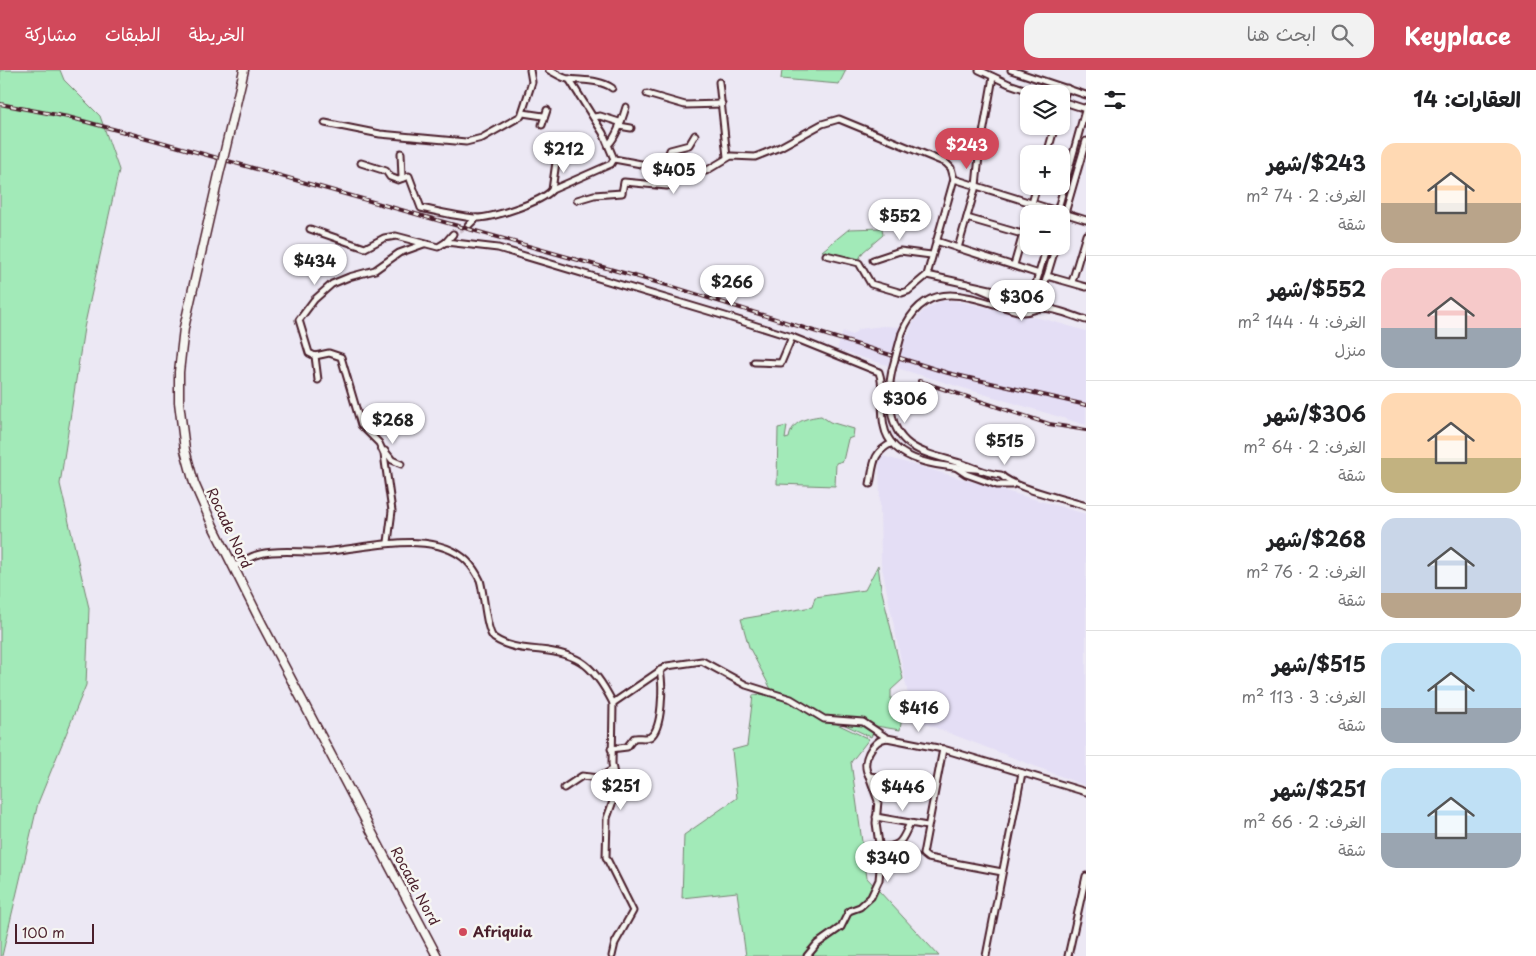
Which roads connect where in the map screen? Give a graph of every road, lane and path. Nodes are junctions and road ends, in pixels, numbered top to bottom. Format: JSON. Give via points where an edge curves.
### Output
{"nodes":[{"id":1,"x":244,"y":70,"type":"edge"},
{"id":2,"x":530,"y":70,"type":"edge"},
{"id":3,"x":549,"y":70,"type":"edge"},
{"id":4,"x":979,"y":70,"type":"edge"},
{"id":5,"x":1011,"y":70,"type":"edge"},
{"id":6,"x":993,"y":77,"type":"junction"},
{"id":7,"x":569,"y":79,"type":"junction"},
{"id":8,"x":719,"y":82,"type":"dead end"},
{"id":9,"x":1058,"y":85,"type":"edge"},
{"id":10,"x":1020,"y":87,"type":"edge"},
{"id":11,"x":612,"y":88,"type":"dead end"},
{"id":12,"x":1070,"y":89,"type":"edge"},
{"id":13,"x":647,"y":94,"type":"dead end"},
{"id":14,"x":1086,"y":95,"type":"edge"},
{"id":15,"x":722,"y":104,"type":"junction"},
{"id":16,"x":1070,"y":104,"type":"edge"},
{"id":17,"x":626,"y":107,"type":"dead end"},
{"id":18,"x":1086,"y":108,"type":"edge"},
{"id":19,"x":547,"y":110,"type":"dead end"},
{"id":20,"x":523,"y":113,"type":"junction"},
{"id":21,"x":543,"y":116,"type":"junction"},
{"id":22,"x":594,"y":117,"type":"junction"},
{"id":23,"x":325,"y":123,"type":"dead end"},
{"id":24,"x":619,"y":124,"type":"junction"},
{"id":25,"x":542,"y":125,"type":"dead end"},
{"id":26,"x":631,"y":128,"type":"dead end"},
{"id":27,"x":695,"y":135,"type":"dead end"},
{"id":28,"x":1086,"y":142,"type":"edge"},
{"id":29,"x":608,"y":144,"type":"junction"},
{"id":30,"x":401,"y":153,"type":"dead end"},
{"id":31,"x":557,"y":155,"type":"dead end"},
{"id":32,"x":727,"y":157,"type":"junction"},
{"id":33,"x":614,"y":159,"type":"junction"},
{"id":34,"x":361,"y":163,"type":"dead end"},
{"id":35,"x":665,"y":164,"type":"junction"},
{"id":36,"x":681,"y":173,"type":"junction"},
{"id":37,"x":402,"y":178,"type":"junction"},
{"id":38,"x":954,"y":179,"type":"junction"},
{"id":39,"x":976,"y":186,"type":"junction"},
{"id":40,"x":552,"y":190,"type":"junction"},
{"id":41,"x":1034,"y":195,"type":"edge"},
{"id":42,"x":576,"y":200,"type":"dead end"},
{"id":43,"x":1032,"y":203,"type":"junction"},
{"id":44,"x":1038,"y":205,"type":"edge"},
{"id":45,"x":1059,"y":205,"type":"edge"},
{"id":46,"x":1068,"y":205,"type":"edge"},
{"id":47,"x":1070,"y":215,"type":"edge"},
{"id":48,"x":476,"y":218,"type":"junction"},
{"id":49,"x":967,"y":218,"type":"junction"},
{"id":50,"x":1086,"y":220,"type":"edge"},
{"id":51,"x":468,"y":226,"type":"tunnel mouth"},
{"id":52,"x":310,"y":229,"type":"dead end"},
{"id":53,"x":1020,"y":233,"type":"edge"},
{"id":54,"x":453,"y":234,"type":"tunnel mouth"},
{"id":55,"x":1086,"y":235,"type":"edge"},
{"id":56,"x":936,"y":241,"type":"junction"},
{"id":57,"x":446,"y":242,"type":"junction"},
{"id":58,"x":1020,"y":242,"type":"edge"},
{"id":59,"x":424,"y":244,"type":"junction"},
{"id":60,"x":958,"y":248,"type":"junction"},
{"id":61,"x":826,"y":255,"type":"dead end"},
{"id":62,"x":1044,"y":255,"type":"edge"},
{"id":63,"x":1053,"y":255,"type":"edge"},
{"id":64,"x":931,"y":256,"type":"junction"},
{"id":65,"x":873,"y":260,"type":"dead end"},
{"id":66,"x":1014,"y":265,"type":"junction"},
{"id":67,"x":1039,"y":274,"type":"junction"},
{"id":68,"x":927,"y":275,"type":"junction"},
{"id":69,"x":1047,"y":276,"type":"junction"},
{"id":70,"x":1072,"y":282,"type":"junction"},
{"id":71,"x":974,"y":286,"type":"junction"},
{"id":72,"x":1086,"y":287,"type":"edge"},
{"id":73,"x":1031,"y":297,"type":"junction"},
{"id":74,"x":1039,"y":305,"type":"junction"},
{"id":75,"x":1028,"y":306,"type":"junction"},
{"id":76,"x":1010,"y":308,"type":"junction"},
{"id":77,"x":1086,"y":320,"type":"edge"},
{"id":78,"x":792,"y":337,"type":"junction"},
{"id":79,"x":315,"y":356,"type":"junction"},
{"id":80,"x":754,"y":362,"type":"dead end"},
{"id":81,"x":318,"y":380,"type":"dead end"},
{"id":82,"x":892,"y":443,"type":"junction"},
{"id":83,"x":381,"y":447,"type":"junction"},
{"id":84,"x":947,"y":460,"type":"junction"},
{"id":85,"x":401,"y":464,"type":"dead end"},
{"id":86,"x":958,"y":468,"type":"junction"},
{"id":87,"x":976,"y":469,"type":"junction"},
{"id":88,"x":996,"y":475,"type":"junction"},
{"id":89,"x":1003,"y":481,"type":"junction"},
{"id":90,"x":994,"y":483,"type":"junction"},
{"id":91,"x":870,"y":484,"type":"dead end"},
{"id":92,"x":1086,"y":506,"type":"edge"},
{"id":93,"x":388,"y":542,"type":"junction"},
{"id":94,"x":233,"y":567,"type":"junction"},
{"id":95,"x":660,"y":670,"type":"junction"},
{"id":96,"x":613,"y":703,"type":"junction"},
{"id":97,"x":887,"y":738,"type":"junction"},
{"id":98,"x":611,"y":749,"type":"junction"},
{"id":99,"x":943,"y":749,"type":"junction"},
{"id":100,"x":612,"y":770,"type":"junction"},
{"id":101,"x":1022,"y":773,"type":"junction"},
{"id":102,"x":869,"y":776,"type":"junction"},
{"id":103,"x":564,"y":788,"type":"dead end"},
{"id":104,"x":934,"y":788,"type":"junction"},
{"id":105,"x":1086,"y":792,"type":"edge"},
{"id":106,"x":876,"y":817,"type":"junction"},
{"id":107,"x":910,"y":823,"type":"junction"},
{"id":108,"x":928,"y":826,"type":"junction"},
{"id":109,"x":880,"y":848,"type":"junction"},
{"id":110,"x":1002,"y":872,"type":"junction"},
{"id":111,"x":1086,"y":876,"type":"edge"},
{"id":112,"x":437,"y":956,"type":"edge"},
{"id":113,"x":612,"y":956,"type":"edge"},
{"id":114,"x":807,"y":956,"type":"edge"},
{"id":115,"x":986,"y":956,"type":"edge"},
{"id":116,"x":1068,"y":956,"type":"edge"}],
"edges":[{"from":1,"to":94,"type":"highway","name":"Rocade Nord","bridge":true,"via":[[184,328],[179,387],[181,426],[190,471]]},
{"from":2,"to":20,"type":"street","via":[[532,79]]},
{"from":3,"to":7,"type":"street"},
{"from":4,"to":6,"type":"street"},
{"from":5,"to":9,"type":"street"},
{"from":6,"to":10,"type":"street"},
{"from":6,"to":39,"type":"street"},
{"from":7,"to":11,"type":"street","via":[[578,78]]},
{"from":7,"to":22,"type":"street"},
{"from":8,"to":15,"type":"street"},
{"from":12,"to":14,"type":"street"},
{"from":13,"to":15,"type":"street","via":[[685,105]]},
{"from":15,"to":32,"type":"street"},
{"from":16,"to":18,"type":"street"},
{"from":17,"to":24,"type":"street"},
{"from":18,"to":45,"type":"street"},
{"from":19,"to":21,"type":"street"},
{"from":20,"to":21,"type":"street"},
{"from":20,"to":23,"type":"street","via":[[482,138],[466,142],[380,134]]},
{"from":21,"to":25,"type":"street"},
{"from":22,"to":24,"type":"street","via":[[600,116]]},
{"from":22,"to":29,"type":"street"},
{"from":24,"to":26,"type":"street"},
{"from":24,"to":29,"type":"street"},
{"from":27,"to":35,"type":"street","via":[[689,145],[670,150]]},
{"from":28,"to":46,"type":"street"},
{"from":29,"to":33,"type":"street"},
{"from":30,"to":37,"type":"street"},
{"from":31,"to":40,"type":"street"},
{"from":32,"to":36,"type":"street","via":[[706,171]]},
{"from":32,"to":38,"type":"street","via":[[755,156],[839,119],[946,163]]},
{"from":33,"to":35,"type":"street","via":[[652,166]]},
{"from":33,"to":40,"type":"street","via":[[610,164]]},
{"from":34,"to":37,"type":"street","via":[[386,171],[398,180]]},
{"from":35,"to":36,"type":"street"},
{"from":36,"to":42,"type":"street","via":[[674,184],[667,186],[623,182],[622,193]]},
{"from":37,"to":48,"type":"street","via":[[410,176],[421,208]]},
{"from":38,"to":39,"type":"street"},
{"from":38,"to":56,"type":"street"},
{"from":39,"to":43,"type":"street"},
{"from":39,"to":49,"type":"street"},
{"from":40,"to":48,"type":"street","via":[[547,196],[520,208]]},
{"from":41,"to":43,"type":"street"},
{"from":43,"to":44,"type":"street"},
{"from":47,"to":50,"type":"street"},
{"from":48,"to":51,"type":"street"},
{"from":49,"to":53,"type":"street"},
{"from":49,"to":60,"type":"street"},
{"from":52,"to":59,"type":"street","via":[[364,248],[396,236]]},
{"from":54,"to":57,"type":"street"},
{"from":55,"to":70,"type":"street"},
{"from":56,"to":60,"type":"street"},
{"from":56,"to":64,"type":"street"},
{"from":57,"to":59,"type":"street","via":[[438,246]]},
{"from":57,"to":78,"type":"street","via":[[498,248]]},
{"from":58,"to":66,"type":"street"},
{"from":59,"to":79,"type":"street","via":[[399,253],[375,270],[332,284],[314,300],[299,320],[309,353]]},
{"from":60,"to":66,"type":"street"},
{"from":61,"to":68,"type":"street","via":[[860,263],[871,284],[902,293]]},
{"from":62,"to":67,"type":"street"},
{"from":63,"to":69,"type":"street"},
{"from":64,"to":65,"type":"street","via":[[900,251]]},
{"from":64,"to":68,"type":"street"},
{"from":66,"to":67,"type":"street"},
{"from":67,"to":73,"type":"street"},
{"from":68,"to":71,"type":"street"},
{"from":69,"to":70,"type":"street"},
{"from":69,"to":74,"type":"street"},
{"from":70,"to":72,"type":"street"},
{"from":71,"to":73,"type":"street"},
{"from":71,"to":75,"type":"street"},
{"from":73,"to":74,"type":"street"},
{"from":73,"to":75,"type":"street"},
{"from":74,"to":75,"type":"street"},
{"from":74,"to":76,"type":"street","via":[[1026,312]]},
{"from":74,"to":77,"type":"street"},
{"from":75,"to":76,"type":"street"},
{"from":76,"to":84,"type":"street","bridge":true,"via":[[959,296],[938,296],[926,299],[911,314],[902,333],[889,395],[892,419],[898,433],[913,448]]},
{"from":78,"to":80,"type":"street","via":[[782,363]]},
{"from":78,"to":82,"type":"street","via":[[879,372],[884,426]]},
{"from":79,"to":81,"type":"street"},
{"from":79,"to":83,"type":"street","via":[[329,353],[341,357],[361,425]]},
{"from":82,"to":86,"type":"street","via":[[905,454],[939,466]]},
{"from":82,"to":91,"type":"street","via":[[879,450]]},
{"from":83,"to":85,"type":"street","via":[[392,460]]},
{"from":83,"to":93,"type":"street","via":[[392,511]]},
{"from":84,"to":86,"type":"street"},
{"from":84,"to":87,"type":"street"},
{"from":86,"to":87,"type":"street"},
{"from":86,"to":90,"type":"street"},
{"from":87,"to":88,"type":"street"},
{"from":88,"to":89,"type":"street","via":[[1001,475]]},
{"from":88,"to":90,"type":"street"},
{"from":89,"to":90,"type":"street","via":[[999,485]]},
{"from":89,"to":92,"type":"street"},
{"from":93,"to":94,"type":"street","via":[[346,550],[259,554]]},
{"from":93,"to":96,"type":"street","via":[[428,545],[456,553],[480,580],[489,630],[495,638],[515,647],[573,655],[601,680]]},
{"from":94,"to":112,"type":"highway","name":"Rocade Nord"},
{"from":95,"to":96,"type":"street"},
{"from":95,"to":97,"type":"street","via":[[676,664],[702,661],[746,684],[791,699],[824,719],[863,722]]},
{"from":95,"to":98,"type":"street","via":[[661,709],[652,734],[634,738],[627,747]]},
{"from":96,"to":98,"type":"street"},
{"from":97,"to":99,"type":"street"},
{"from":97,"to":102,"type":"street","via":[[873,745],[866,766]]},
{"from":98,"to":100,"type":"street"},
{"from":99,"to":101,"type":"street"},
{"from":99,"to":104,"type":"street"},
{"from":100,"to":103,"type":"street","via":[[599,778],[582,776]]},
{"from":100,"to":113,"type":"street","via":[[617,790],[607,818],[606,857],[633,911],[615,943]]},
{"from":101,"to":105,"type":"street"},
{"from":101,"to":110,"type":"street"},
{"from":102,"to":104,"type":"street"},
{"from":102,"to":106,"type":"street","via":[[878,801]]},
{"from":104,"to":108,"type":"street"},
{"from":106,"to":107,"type":"street"},
{"from":106,"to":109,"type":"street"},
{"from":107,"to":108,"type":"street"},
{"from":107,"to":109,"type":"street","via":[[899,844]]},
{"from":108,"to":110,"type":"street","via":[[924,857]]},
{"from":109,"to":114,"type":"street","via":[[879,880],[871,897],[860,907],[849,911],[841,927],[817,944]]},
{"from":110,"to":115,"type":"street"},
{"from":111,"to":116,"type":"street"}]}
